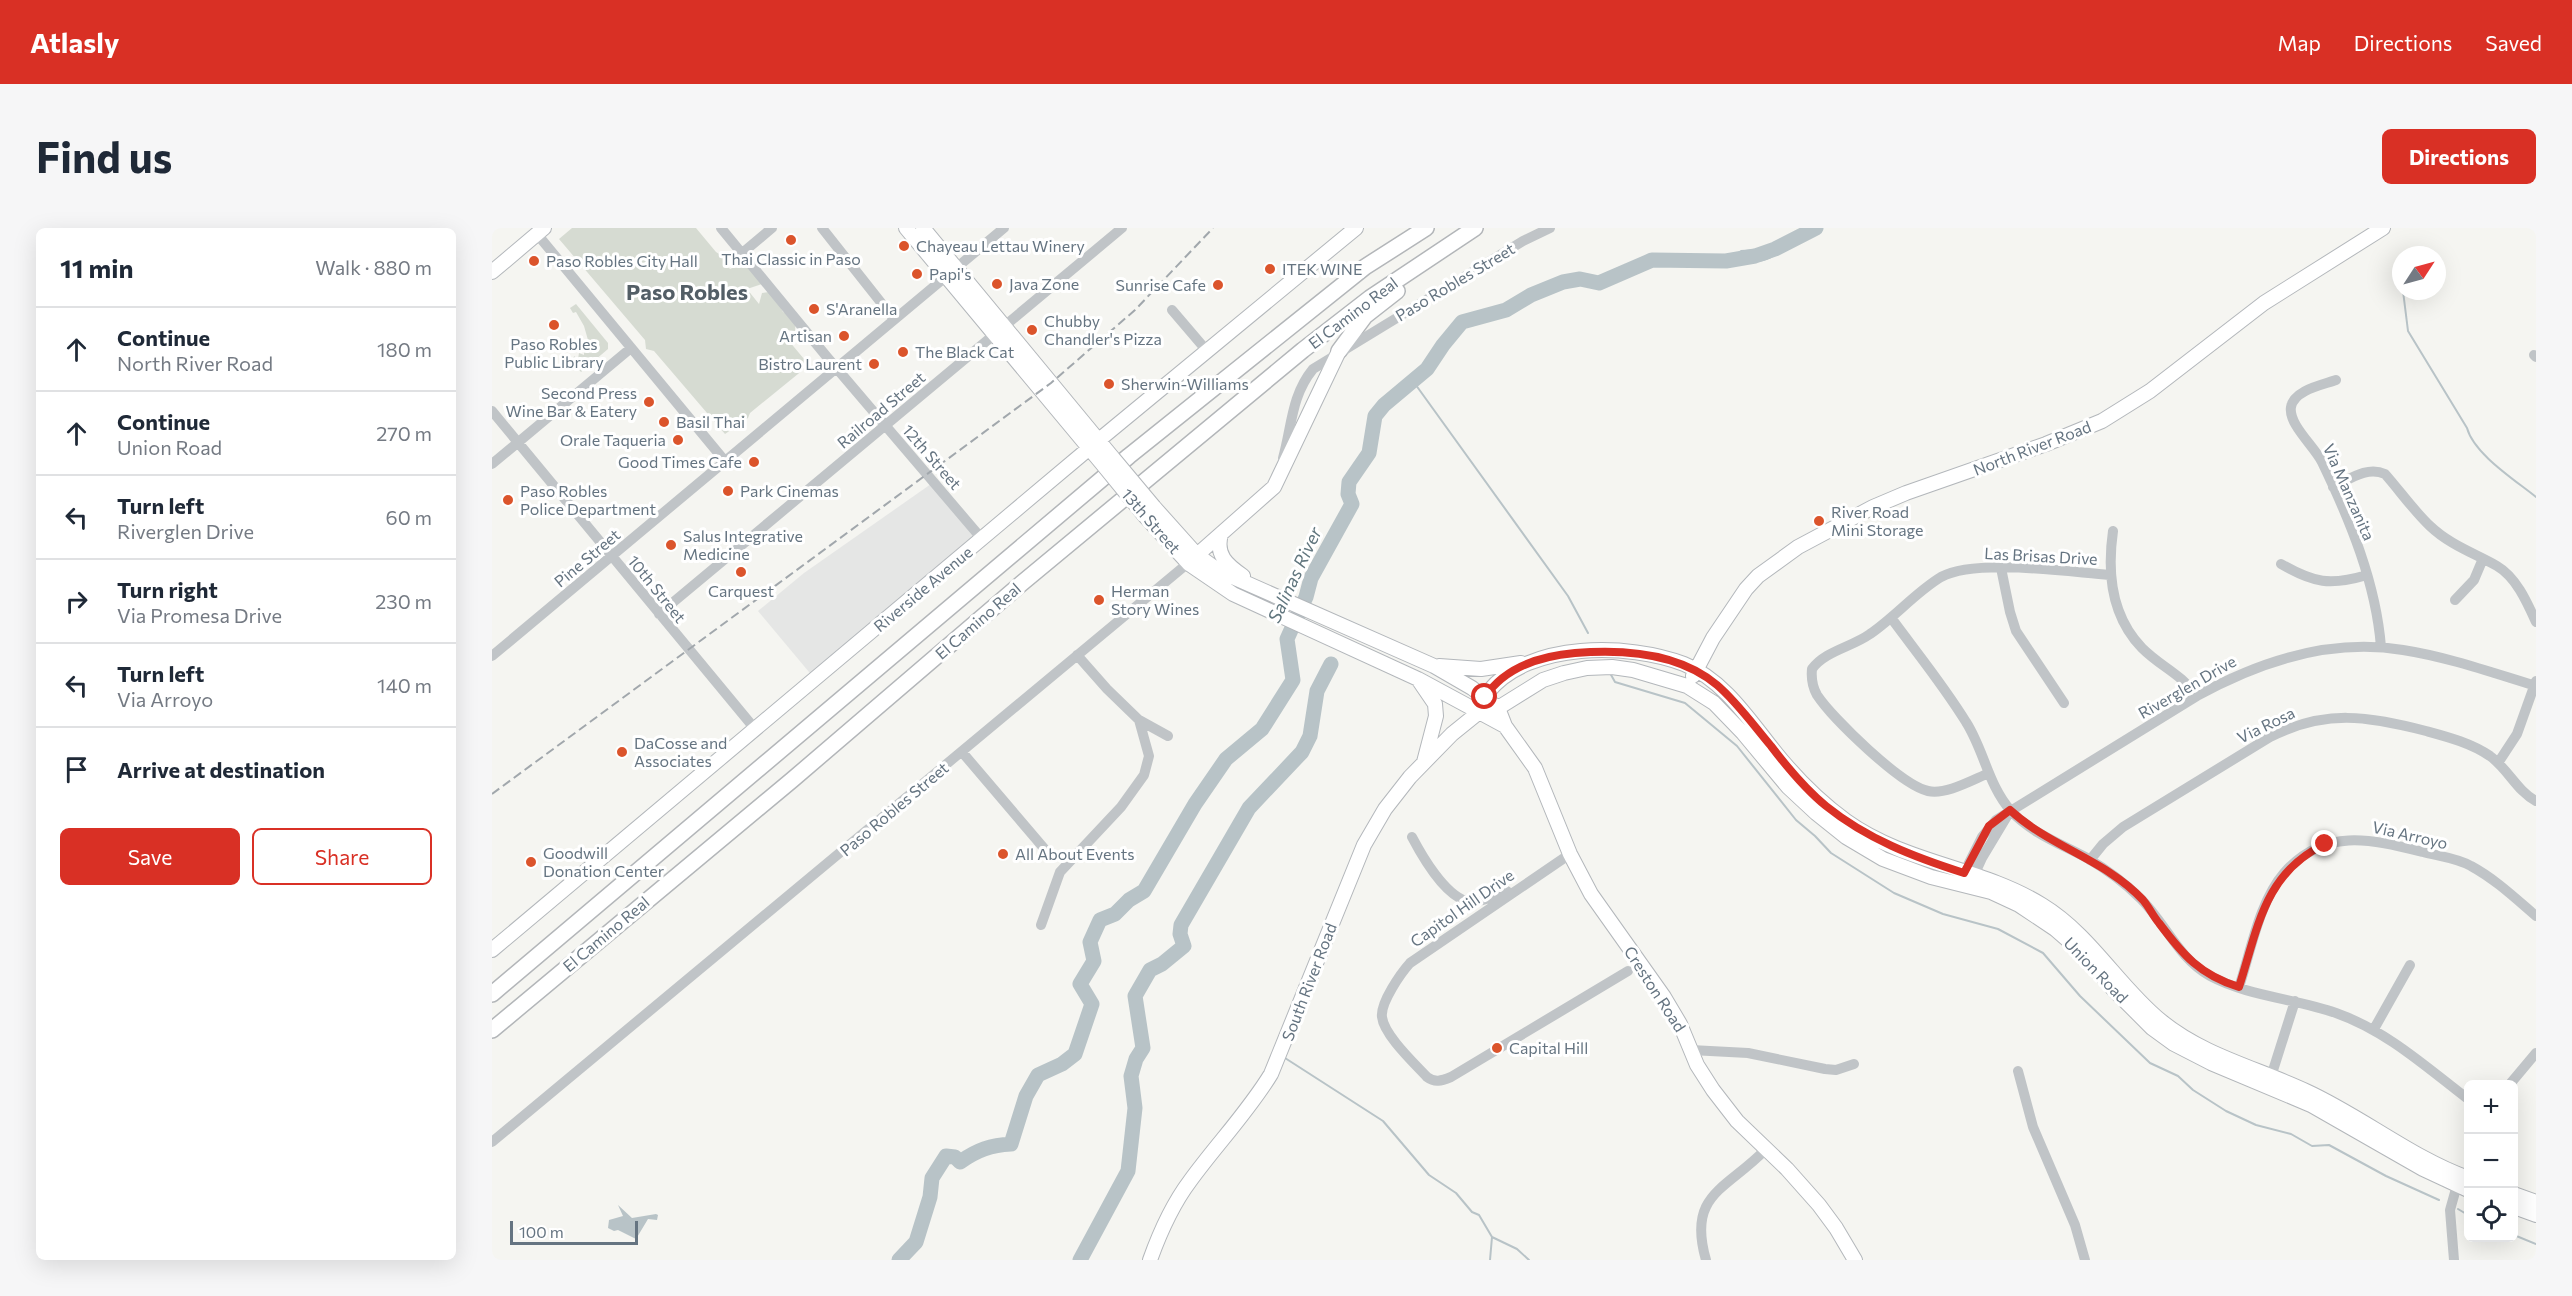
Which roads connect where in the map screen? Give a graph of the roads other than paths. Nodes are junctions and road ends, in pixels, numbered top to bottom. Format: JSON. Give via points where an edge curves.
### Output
{"nodes":[{"id":1,"x":721,"y":228,"type":"edge"},
{"id":2,"x":772,"y":228,"type":"edge"},
{"id":3,"x":822,"y":228,"type":"edge"},
{"id":4,"x":906,"y":228,"type":"edge"},
{"id":5,"x":923,"y":228,"type":"edge"},
{"id":6,"x":1004,"y":228,"type":"edge"},
{"id":7,"x":1356,"y":228,"type":"edge"},
{"id":8,"x":1409,"y":228,"type":"edge"},
{"id":9,"x":1426,"y":228,"type":"edge"},
{"id":10,"x":1476,"y":228,"type":"edge"},
{"id":11,"x":1550,"y":228,"type":"edge"},
{"id":12,"x":2383,"y":228,"type":"edge"},
{"id":13,"x":1115,"y":230,"type":"edge"},
{"id":14,"x":540,"y":231,"type":"edge"},
{"id":15,"x":741,"y":254,"type":"junction"},
{"id":16,"x":1365,"y":267,"type":"junction"},
{"id":17,"x":492,"y":272,"type":"edge"},
{"id":18,"x":951,"y":272,"type":"junction"},
{"id":19,"x":1172,"y":310,"type":"dead end"},
{"id":20,"x":894,"y":319,"type":"junction"},
{"id":21,"x":1000,"y":330,"type":"junction"},
{"id":22,"x":1361,"y":340,"type":"junction"},
{"id":23,"x":631,"y":348,"type":"junction"},
{"id":24,"x":1207,"y":351,"type":"junction"},
{"id":25,"x":1340,"y":351,"type":"junction"},
{"id":26,"x":835,"y":367,"type":"junction"},
{"id":27,"x":2336,"y":380,"type":"dead end"},
{"id":28,"x":1325,"y":381,"type":"junction"},
{"id":29,"x":492,"y":411,"type":"edge"},
{"id":30,"x":886,"y":426,"type":"junction"},
{"id":31,"x":518,"y":441,"type":"junction"},
{"id":32,"x":1094,"y":444,"type":"junction"},
{"id":33,"x":724,"y":460,"type":"junction"},
{"id":34,"x":492,"y":464,"type":"edge"},
{"id":35,"x":1274,"y":487,"type":"junction"},
{"id":36,"x":2333,"y":487,"type":"junction"},
{"id":37,"x":2113,"y":531,"type":"dead end"},
{"id":38,"x":1221,"y":534,"type":"junction"},
{"id":39,"x":982,"y":539,"type":"junction"},
{"id":40,"x":612,"y":557,"type":"junction"},
{"id":41,"x":1193,"y":560,"type":"junction"},
{"id":42,"x":2482,"y":561,"type":"junction"},
{"id":43,"x":2281,"y":564,"type":"dead end"},
{"id":44,"x":2001,"y":568,"type":"junction"},
{"id":45,"x":2109,"y":575,"type":"junction"},
{"id":46,"x":2367,"y":575,"type":"junction"},
{"id":47,"x":1244,"y":580,"type":"junction"},
{"id":48,"x":2455,"y":600,"type":"dead end"},
{"id":49,"x":659,"y":615,"type":"junction"},
{"id":50,"x":1892,"y":619,"type":"junction"},
{"id":51,"x":2536,"y":622,"type":"edge"},
{"id":52,"x":2381,"y":647,"type":"junction"},
{"id":53,"x":494,"y":651,"type":"edge"},
{"id":54,"x":1077,"y":655,"type":"junction"},
{"id":55,"x":1537,"y":659,"type":"junction"},
{"id":56,"x":1430,"y":664,"type":"junction"},
{"id":57,"x":1696,"y":670,"type":"junction"},
{"id":58,"x":1418,"y":680,"type":"junction"},
{"id":59,"x":2536,"y":681,"type":"edge"},
{"id":60,"x":1687,"y":686,"type":"junction"},
{"id":61,"x":2536,"y":686,"type":"edge"},
{"id":62,"x":2196,"y":696,"type":"junction"},
{"id":63,"x":1485,"y":697,"type":"junction"},
{"id":64,"x":2064,"y":703,"type":"dead end"},
{"id":65,"x":1498,"y":708,"type":"junction"},
{"id":66,"x":1478,"y":713,"type":"junction"},
{"id":67,"x":1139,"y":720,"type":"junction"},
{"id":68,"x":1505,"y":726,"type":"junction"},
{"id":69,"x":755,"y":729,"type":"junction"},
{"id":70,"x":1168,"y":736,"type":"dead end"},
{"id":71,"x":962,"y":752,"type":"junction"},
{"id":72,"x":1424,"y":762,"type":"junction"},
{"id":73,"x":2498,"y":763,"type":"junction"},
{"id":74,"x":1989,"y":773,"type":"junction"},
{"id":75,"x":2536,"y":801,"type":"edge"},
{"id":76,"x":2010,"y":810,"type":"junction"},
{"id":77,"x":1412,"y":837,"type":"dead end"},
{"id":78,"x":1047,"y":853,"type":"dead end"},
{"id":79,"x":1570,"y":854,"type":"junction"},
{"id":80,"x":2090,"y":860,"type":"junction"},
{"id":81,"x":1967,"y":880,"type":"junction"},
{"id":82,"x":1524,"y":884,"type":"junction"},
{"id":83,"x":2536,"y":916,"type":"edge"},
{"id":84,"x":1041,"y":925,"type":"dead end"},
{"id":85,"x":492,"y":950,"type":"edge"},
{"id":86,"x":2410,"y":966,"type":"dead end"},
{"id":87,"x":1628,"y":971,"type":"dead end"},
{"id":88,"x":2239,"y":987,"type":"junction"},
{"id":89,"x":492,"y":994,"type":"edge"},
{"id":90,"x":2295,"y":1001,"type":"junction"},
{"id":91,"x":2374,"y":1029,"type":"junction"},
{"id":92,"x":492,"y":1030,"type":"edge"},
{"id":93,"x":1691,"y":1050,"type":"junction"},
{"id":94,"x":2536,"y":1053,"type":"edge"},
{"id":95,"x":1854,"y":1064,"type":"dead end"},
{"id":96,"x":2018,"y":1071,"type":"dead end"},
{"id":97,"x":2513,"y":1080,"type":"edge"},
{"id":98,"x":2269,"y":1081,"type":"junction"},
{"id":99,"x":2464,"y":1095,"type":"edge"},
{"id":100,"x":511,"y":1128,"type":"junction"},
{"id":101,"x":492,"y":1134,"type":"edge"},
{"id":102,"x":492,"y":1142,"type":"edge"},
{"id":103,"x":1765,"y":1150,"type":"junction"},
{"id":104,"x":2463,"y":1182,"type":"edge"},
{"id":105,"x":2518,"y":1195,"type":"edge"},
{"id":106,"x":2536,"y":1202,"type":"edge"},
{"id":107,"x":2518,"y":1208,"type":"edge"},
{"id":108,"x":2536,"y":1215,"type":"edge"},
{"id":109,"x":1150,"y":1260,"type":"edge"},
{"id":110,"x":1706,"y":1260,"type":"edge"},
{"id":111,"x":1855,"y":1260,"type":"edge"},
{"id":112,"x":2085,"y":1260,"type":"edge"},
{"id":113,"x":2454,"y":1260,"type":"edge"}],
"edges":[{"from":1,"to":15,"type":"street","name":"12th Street"},
{"from":2,"to":15,"type":"street"},
{"from":3,"to":20,"type":"street"},
{"from":4,"to":18,"type":"main road","name":"13th Street"},
{"from":5,"to":18,"type":"main road","name":"13th Street"},
{"from":6,"to":18,"type":"street","name":"Pine Street"},
{"from":7,"to":24,"type":"main road","name":"Riverside Avenue"},
{"from":8,"to":16,"type":"highway","via":[[1375,254]]},
{"from":9,"to":16,"type":"highway","name":"El Camino Real"},
{"from":10,"to":25,"type":"highway","via":[[1455,250],[1365,316]]},
{"from":10,"to":92,"type":"highway","name":"El Camino Real","via":[[1370,298],[1303,350]]},
{"from":11,"to":22,"type":"street","name":"Paso Robles Street","via":[[1513,246]]},
{"from":12,"to":57,"type":"main road","name":"North River Road","via":[[2264,303],[2150,391],[2110,416],[2046,444],[1881,504],[1798,548],[1746,589]]},
{"from":13,"to":21,"type":"street","name":"Railroad Street"},
{"from":14,"to":17,"type":"main road"},
{"from":14,"to":23,"type":"street"},
{"from":15,"to":26,"type":"street","name":"12th Street"},
{"from":16,"to":89,"type":"highway","name":"El Camino Real","via":[[1129,456]]},
{"from":18,"to":20,"type":"street","name":"Pine Street"},
{"from":18,"to":21,"type":"main road","name":"13th Street"},
{"from":19,"to":24,"type":"street"},
{"from":20,"to":26,"type":"street","name":"Pine Street"},
{"from":21,"to":30,"type":"street","name":"Railroad Street"},
{"from":21,"to":32,"type":"main road","name":"13th Street"},
{"from":22,"to":25,"type":"street","name":"Paso Robles Street"},
{"from":22,"to":28,"type":"street","name":"Paso Robles Street"},
{"from":23,"to":31,"type":"street"},
{"from":23,"to":33,"type":"street"},
{"from":24,"to":32,"type":"main road","name":"Riverside Avenue"},
{"from":25,"to":28,"type":"main road","name":"Paso Robles Street"},
{"from":25,"to":35,"type":"street","name":"Paso Robles Street","via":[[1313,369],[1302,382]]},
{"from":26,"to":30,"type":"street","name":"12th Street"},
{"from":26,"to":33,"type":"street","name":"Pine Street"},
{"from":27,"to":36,"type":"street","name":"Via Manzanita","via":[[2306,391],[2291,406],[2296,427],[2313,446]]},
{"from":28,"to":35,"type":"main road","name":"Paso Robles Street"},
{"from":29,"to":31,"type":"street","name":"10th Street"},
{"from":30,"to":39,"type":"street","name":"12th Street"},
{"from":30,"to":49,"type":"street","name":"Railroad Street"},
{"from":31,"to":34,"type":"street"},
{"from":31,"to":40,"type":"street","name":"10th Street"},
{"from":32,"to":39,"type":"main road","name":"Riverside Avenue"},
{"from":32,"to":41,"type":"main road","name":"13th Street","bridge":true},
{"from":33,"to":40,"type":"street","name":"Pine Street"},
{"from":35,"to":38,"type":"main road","name":"Paso Robles Street"},
{"from":36,"to":42,"type":"street","via":[[2367,471],[2385,474],[2430,526]]},
{"from":36,"to":46,"type":"street","name":"Via Manzanita"},
{"from":37,"to":45,"type":"street"},
{"from":38,"to":41,"type":"main road","name":"Paso Robles Street"},
{"from":38,"to":47,"type":"main road","via":[[1224,561]]},
{"from":39,"to":69,"type":"main road","name":"Riverside Avenue"},
{"from":40,"to":49,"type":"street","name":"10th Street"},
{"from":40,"to":53,"type":"street","name":"Pine Street"},
{"from":41,"to":47,"type":"main road"},
{"from":41,"to":54,"type":"street","name":"Paso Robles Street"},
{"from":41,"to":58,"type":"main road","name":"13th Street","via":[[1233,594]]},
{"from":42,"to":48,"type":"street","via":[[2474,580]]},
{"from":42,"to":51,"type":"street","via":[[2498,567],[2513,582]]},
{"from":43,"to":46,"type":"street","via":[[2305,578],[2325,583]]},
{"from":44,"to":45,"type":"street","name":"Las Brisas Drive"},
{"from":44,"to":50,"type":"street","name":"Las Brisas Drive","via":[[1963,569],[1943,576]]},
{"from":44,"to":64,"type":"street","via":[[2016,631]]},
{"from":45,"to":62,"type":"street","via":[[2130,632],[2142,647],[2187,683]]},
{"from":46,"to":52,"type":"street","name":"Via Manzanita"},
{"from":47,"to":56,"type":"main road","via":[[1277,599]]},
{"from":49,"to":69,"type":"street","name":"10th Street"},
{"from":50,"to":74,"type":"street","via":[[1966,722]]},
{"from":50,"to":74,"type":"street","name":"Las Brisas Drive","via":[[1856,644],[1818,661],[1811,676],[1818,695],[1854,737],[1926,791],[1946,789]]},
{"from":52,"to":61,"type":"street","name":"Riverglen Drive"},
{"from":52,"to":62,"type":"street","name":"Riverglen Drive","via":[[2288,656],[2248,669]]},
{"from":54,"to":67,"type":"street"},
{"from":54,"to":71,"type":"street","name":"Paso Robles Street"},
{"from":55,"to":56,"type":"main road","via":[[1481,669]]},
{"from":55,"to":57,"type":"main road","via":[[1615,651],[1663,658]]},
{"from":55,"to":63,"type":"main road","via":[[1510,673]]},
{"from":56,"to":63,"type":"main road","name":"Creston Road"},
{"from":57,"to":60,"type":"main road","name":"North River Road"},
{"from":57,"to":81,"type":"main road","name":"Union Road","via":[[1731,698],[1784,764],[1825,805],[1878,840]]},
{"from":58,"to":66,"type":"main road","name":"13th Street"},
{"from":58,"to":72,"type":"main road","via":[[1435,704],[1436,716]]},
{"from":59,"to":61,"type":"street"},
{"from":60,"to":65,"type":"main road","via":[[1633,670],[1587,668],[1543,680]]},
{"from":60,"to":81,"type":"main road","name":"Union Road","via":[[1729,717],[1788,787],[1846,837],[1883,859],[1931,877]]},
{"from":61,"to":73,"type":"street","via":[[2517,734]]},
{"from":62,"to":76,"type":"street","name":"Riverglen Drive"},
{"from":63,"to":65,"type":"main road","name":"Creston Road"},
{"from":63,"to":66,"type":"main road"},
{"from":65,"to":66,"type":"main road"},
{"from":65,"to":68,"type":"main road","name":"Creston Road"},
{"from":66,"to":68,"type":"main road","name":"Creston Road"},
{"from":66,"to":72,"type":"main road","name":"South River Road"},
{"from":67,"to":70,"type":"street"},
{"from":67,"to":84,"type":"street","via":[[1149,756],[1144,775],[1121,807],[1060,872]]},
{"from":68,"to":79,"type":"main road","name":"Creston Road","via":[[1535,768]]},
{"from":69,"to":85,"type":"main road","name":"Riverside Avenue"},
{"from":71,"to":78,"type":"street"},
{"from":71,"to":100,"type":"street","name":"Paso Robles Street"},
{"from":72,"to":109,"type":"main road","name":"South River Road","via":[[1385,809],[1364,845],[1271,1074],[1184,1189]]},
{"from":73,"to":75,"type":"street","name":"Via Rosa"},
{"from":73,"to":80,"type":"street","name":"Via Rosa","via":[[2453,739],[2393,723],[2352,716],[2316,719],[2270,737],[2123,827]]},
{"from":74,"to":76,"type":"street"},
{"from":76,"to":80,"type":"street","via":[[2040,834]]},
{"from":76,"to":81,"type":"street","name":"Riverglen Drive"},
{"from":77,"to":82,"type":"street","via":[[1436,874],[1466,900],[1479,900]]},
{"from":79,"to":82,"type":"street","name":"Capitol Hill Drive"},
{"from":79,"to":93,"type":"main road","name":"Creston Road","via":[[1591,894],[1669,1006]]},
{"from":80,"to":88,"type":"street","via":[[2143,901],[2183,954],[2197,966]]},
{"from":81,"to":98,"type":"main road","name":"Union Road","via":[[2004,886],[2042,905],[2078,931],[2132,994],[2162,1022],[2211,1053]]},
{"from":82,"to":87,"type":"street","name":"Capitol Hill Drive","via":[[1410,963],[1382,1010],[1387,1030],[1426,1077],[1433,1081],[1451,1077]]},
{"from":83,"to":88,"type":"street","name":"Via Arroyo","via":[[2468,864],[2364,839],[2325,844],[2296,861],[2274,886]]},
{"from":86,"to":91,"type":"street"},
{"from":88,"to":90,"type":"street"},
{"from":90,"to":91,"type":"street"},
{"from":90,"to":98,"type":"street"},
{"from":91,"to":99,"type":"street"},
{"from":93,"to":95,"type":"street","via":[[1748,1053],[1836,1070]]},
{"from":93,"to":103,"type":"main road","name":"Creston Road","via":[[1727,1109]]},
{"from":94,"to":97,"type":"street"},
{"from":96,"to":112,"type":"street","via":[[2033,1127],[2076,1225]]},
{"from":98,"to":104,"type":"main road","name":"Union Road","via":[[2306,1090]]},
{"from":100,"to":101,"type":"street","name":"Paso Robles Street"},
{"from":100,"to":102,"type":"street","name":"Paso Robles Street"},
{"from":103,"to":110,"type":"street","via":[[1708,1202],[1700,1224]]},
{"from":103,"to":111,"type":"main road","name":"Creston Road","via":[[1819,1205]]},
{"from":104,"to":113,"type":"street","via":[[2450,1224]]},
{"from":105,"to":106,"type":"main road"},
{"from":107,"to":108,"type":"main road"}]}
